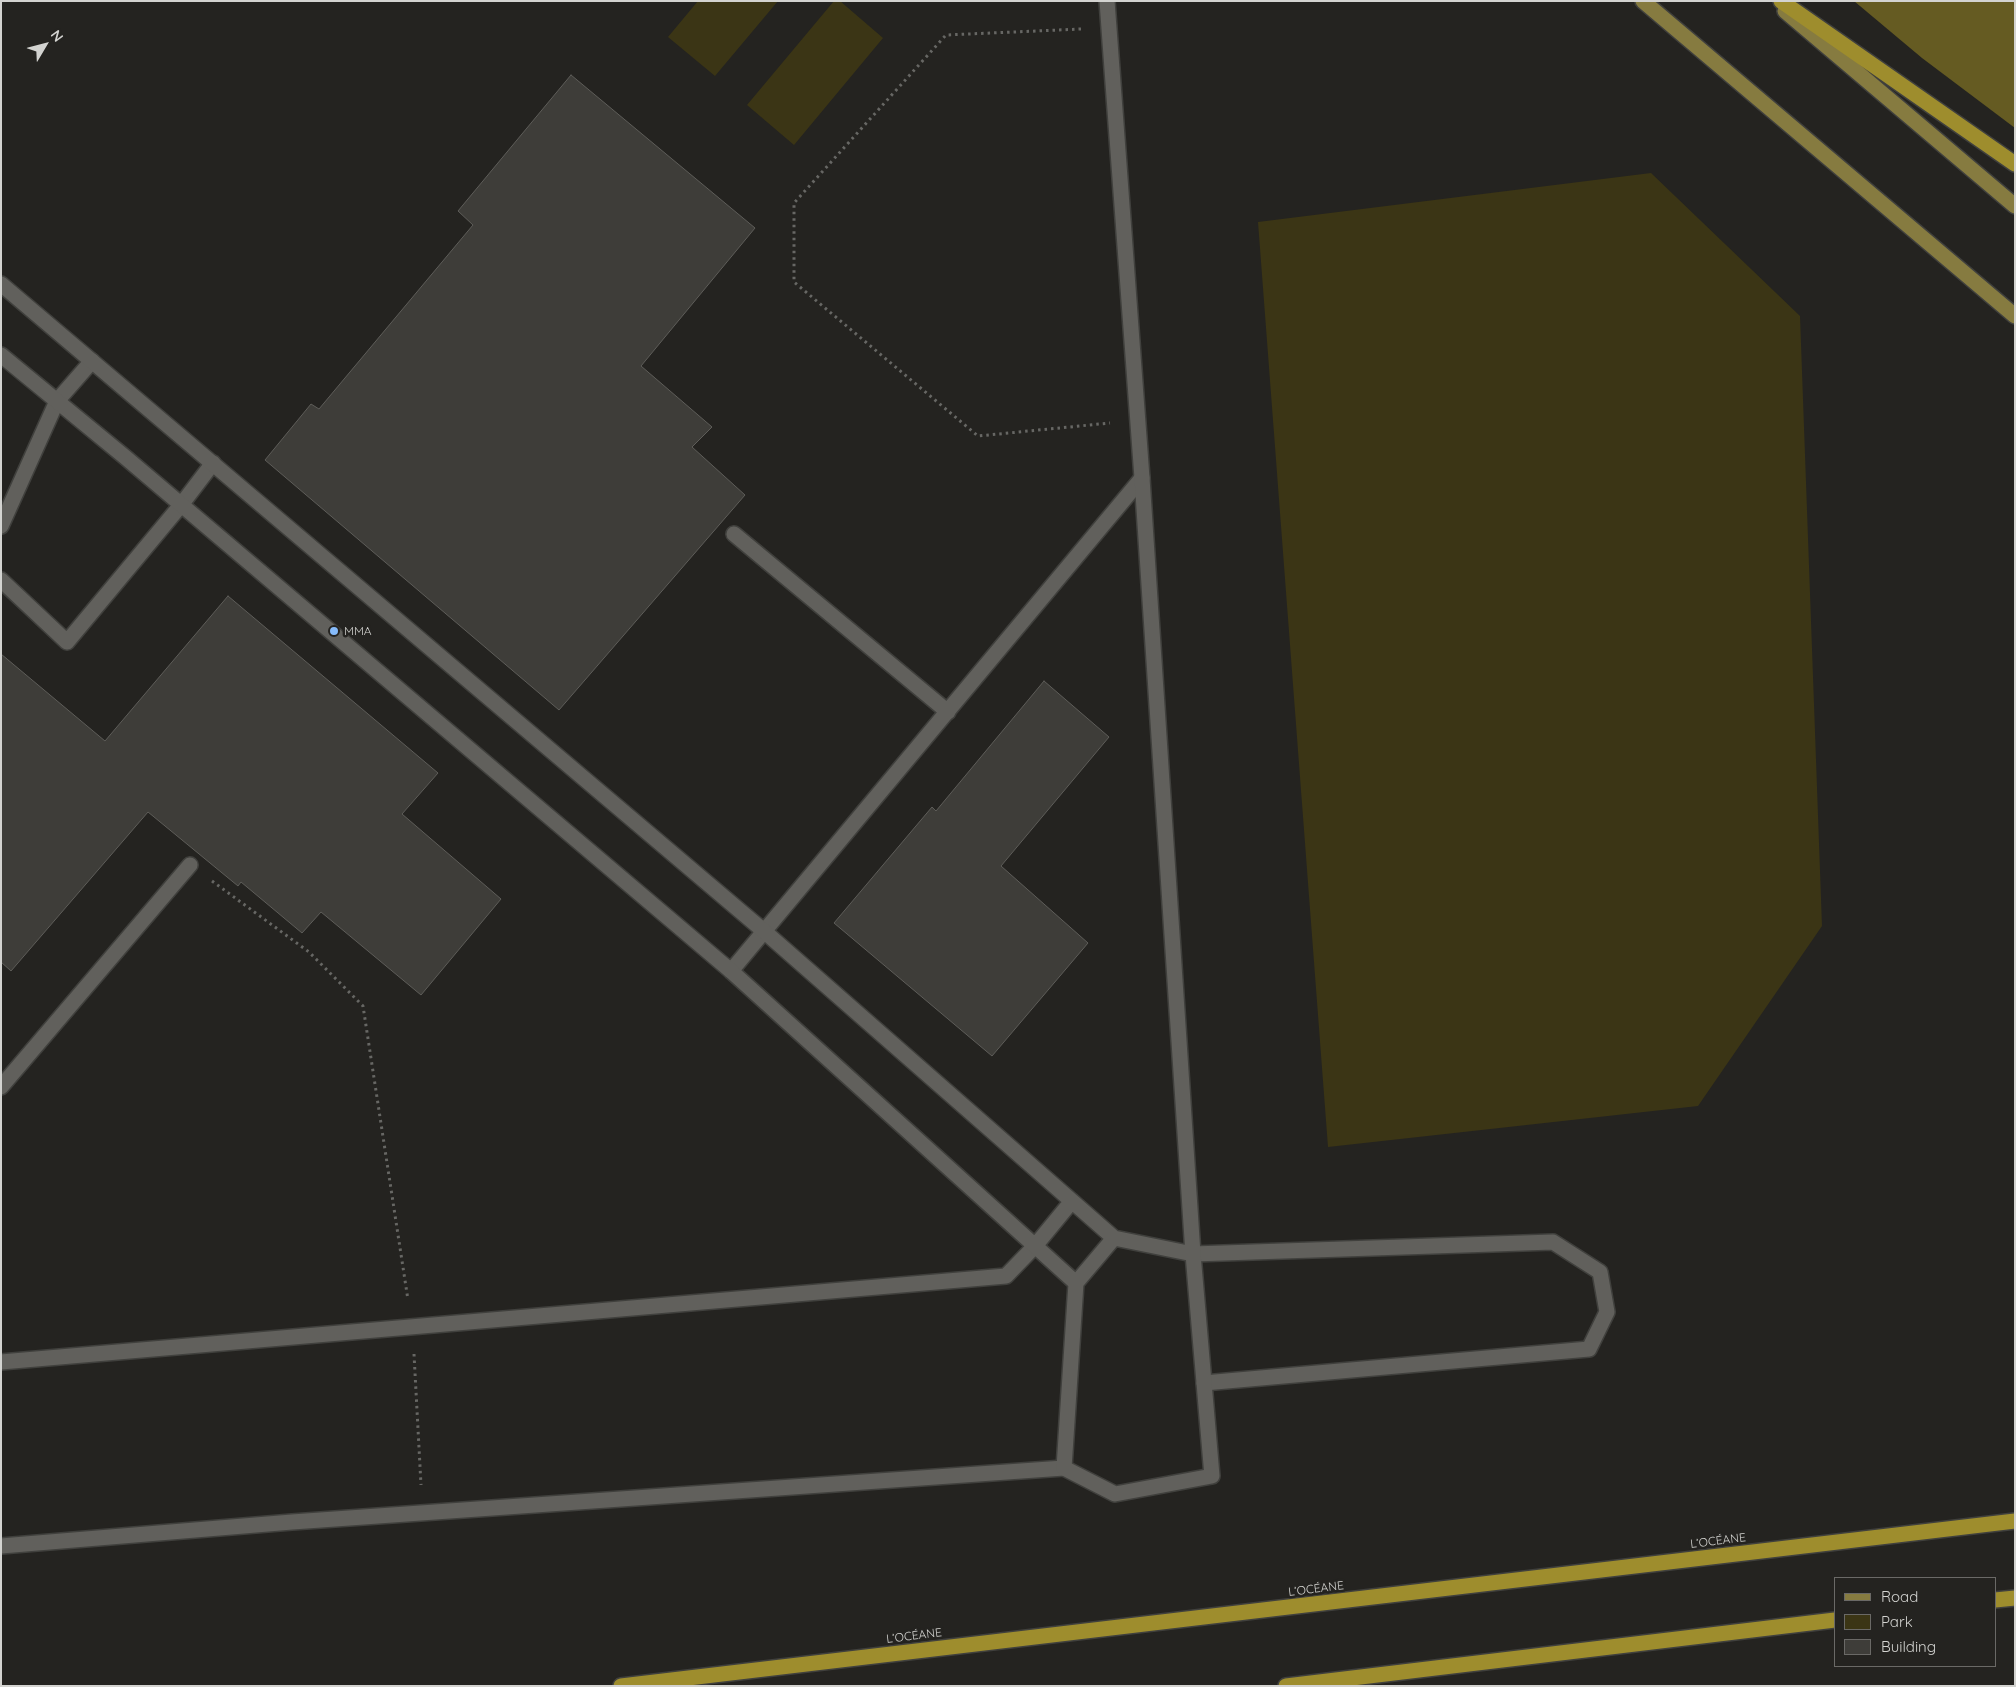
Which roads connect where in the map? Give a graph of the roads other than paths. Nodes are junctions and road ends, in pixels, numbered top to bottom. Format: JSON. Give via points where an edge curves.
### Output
{"nodes":[{"id":1,"x":1108,"y":1,"type":"edge"},
{"id":2,"x":1643,"y":1,"type":"edge"},
{"id":3,"x":1774,"y":1,"type":"edge"},
{"id":4,"x":1781,"y":1,"type":"edge"},
{"id":5,"x":2015,"y":164,"type":"edge"},
{"id":6,"x":2015,"y":206,"type":"edge"},
{"id":7,"x":1,"y":284,"type":"edge"},
{"id":8,"x":2015,"y":316,"type":"edge"},
{"id":9,"x":1,"y":355,"type":"edge"},
{"id":10,"x":92,"y":360,"type":"junction"},
{"id":11,"x":57,"y":402,"type":"junction"},
{"id":12,"x":213,"y":463,"type":"junction"},
{"id":13,"x":1142,"y":478,"type":"junction"},
{"id":14,"x":181,"y":505,"type":"junction"},
{"id":15,"x":1,"y":526,"type":"edge"},
{"id":16,"x":734,"y":534,"type":"dead end"},
{"id":17,"x":1,"y":580,"type":"edge"},
{"id":18,"x":948,"y":712,"type":"junction"},
{"id":19,"x":190,"y":865,"type":"road end"},
{"id":20,"x":765,"y":932,"type":"junction"},
{"id":21,"x":730,"y":971,"type":"junction"},
{"id":22,"x":1,"y":1087,"type":"edge"},
{"id":23,"x":1072,"y":1201,"type":"junction"},
{"id":24,"x":1114,"y":1238,"type":"junction"},
{"id":25,"x":1035,"y":1246,"type":"junction"},
{"id":26,"x":1193,"y":1254,"type":"junction"},
{"id":27,"x":1076,"y":1282,"type":"junction"},
{"id":28,"x":1,"y":1362,"type":"edge"},
{"id":29,"x":1204,"y":1383,"type":"junction"},
{"id":30,"x":1064,"y":1468,"type":"junction"},
{"id":31,"x":2015,"y":1521,"type":"edge"},
{"id":32,"x":1,"y":1546,"type":"edge"},
{"id":33,"x":2015,"y":1598,"type":"edge"},
{"id":34,"x":1996,"y":1600,"type":"edge"},
{"id":35,"x":1834,"y":1620,"type":"edge"},
{"id":36,"x":621,"y":1686,"type":"edge"},
{"id":37,"x":1286,"y":1686,"type":"edge"}],
"edges":[{"from":1,"to":13,"type":"street"},
{"from":2,"to":8,"type":"main road"},
{"from":3,"to":6,"type":"main road"},
{"from":4,"to":5,"type":"highway"},
{"from":7,"to":10,"type":"street"},
{"from":9,"to":11,"type":"street"},
{"from":10,"to":11,"type":"street"},
{"from":10,"to":12,"type":"street"},
{"from":11,"to":14,"type":"street"},
{"from":11,"to":15,"type":"street"},
{"from":12,"to":14,"type":"street"},
{"from":12,"to":20,"type":"street"},
{"from":13,"to":18,"type":"street"},
{"from":13,"to":26,"type":"street"},
{"from":14,"to":17,"type":"street","via":[[67,642]]},
{"from":14,"to":21,"type":"street"},
{"from":16,"to":18,"type":"street"},
{"from":18,"to":20,"type":"street"},
{"from":19,"to":22,"type":"street"},
{"from":20,"to":21,"type":"street"},
{"from":20,"to":23,"type":"street"},
{"from":21,"to":25,"type":"street"},
{"from":23,"to":24,"type":"street"},
{"from":23,"to":25,"type":"street"},
{"from":24,"to":26,"type":"street"},
{"from":24,"to":27,"type":"street"},
{"from":25,"to":27,"type":"street"},
{"from":25,"to":28,"type":"street","via":[[1006,1276]]},
{"from":26,"to":29,"type":"street"},
{"from":26,"to":29,"type":"street","via":[[1552,1242],[1600,1272],[1608,1312],[1589,1349]]},
{"from":27,"to":30,"type":"street"},
{"from":29,"to":30,"type":"street","via":[[1212,1476],[1115,1494]]},
{"from":30,"to":32,"type":"street"},
{"from":31,"to":36,"type":"highway","name":"L’OCÉANE"},
{"from":33,"to":34,"type":"highway"},
{"from":35,"to":37,"type":"highway"}]}
